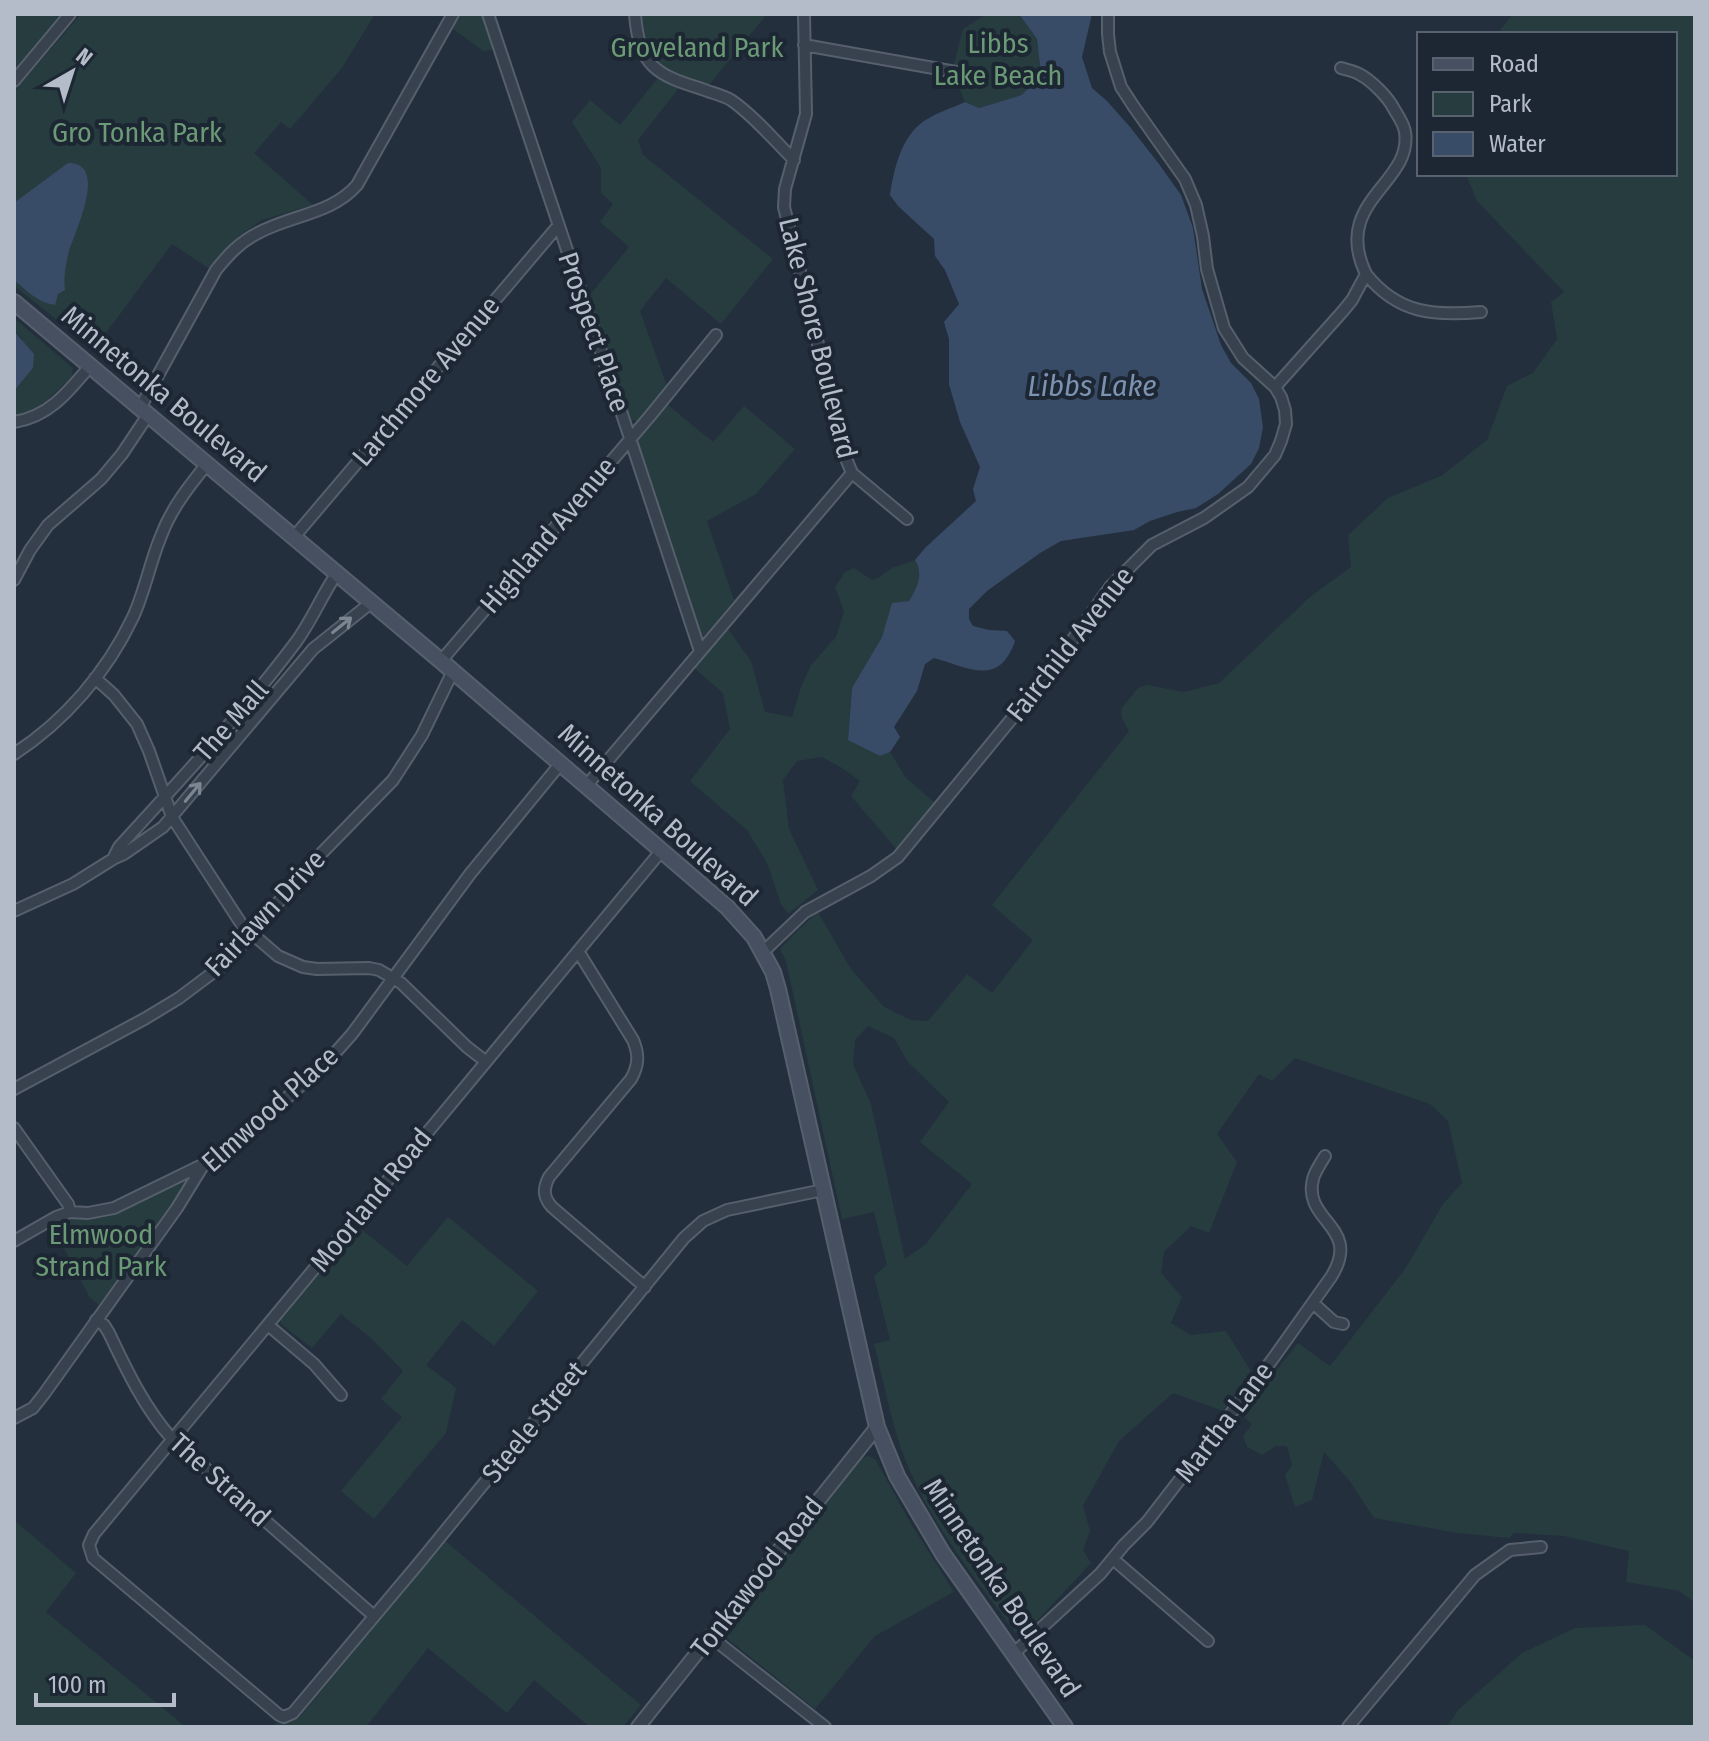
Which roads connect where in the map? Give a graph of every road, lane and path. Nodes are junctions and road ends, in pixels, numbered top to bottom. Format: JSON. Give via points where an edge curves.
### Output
{"nodes":[{"id":1,"x":70,"y":14,"type":"edge"},
{"id":2,"x":453,"y":14,"type":"edge"},
{"id":3,"x":488,"y":14,"type":"edge"},
{"id":4,"x":635,"y":14,"type":"edge"},
{"id":5,"x":804,"y":14,"type":"edge"},
{"id":6,"x":1108,"y":14,"type":"edge"},
{"id":7,"x":804,"y":45,"type":"junction"},
{"id":8,"x":1341,"y":68,"type":"dead end"},
{"id":9,"x":956,"y":72,"type":"dead end"},
{"id":10,"x":14,"y":81,"type":"edge"},
{"id":11,"x":794,"y":160,"type":"junction"},
{"id":12,"x":558,"y":226,"type":"junction"},
{"id":13,"x":1366,"y":274,"type":"junction"},
{"id":14,"x":14,"y":302,"type":"edge"},
{"id":15,"x":1481,"y":312,"type":"dead end"},
{"id":16,"x":716,"y":335,"type":"dead end"},
{"id":17,"x":90,"y":366,"type":"junction"},
{"id":18,"x":1275,"y":387,"type":"junction"},
{"id":19,"x":144,"y":411,"type":"junction"},
{"id":20,"x":14,"y":422,"type":"edge"},
{"id":21,"x":630,"y":438,"type":"junction"},
{"id":22,"x":207,"y":464,"type":"junction"},
{"id":23,"x":852,"y":473,"type":"junction"},
{"id":24,"x":907,"y":519,"type":"dead end"},
{"id":25,"x":294,"y":537,"type":"junction"},
{"id":26,"x":337,"y":573,"type":"junction"},
{"id":27,"x":14,"y":580,"type":"edge"},
{"id":28,"x":372,"y":602,"type":"junction"},
{"id":29,"x":700,"y":651,"type":"junction"},
{"id":30,"x":447,"y":666,"type":"junction"},
{"id":31,"x":95,"y":678,"type":"junction"},
{"id":32,"x":14,"y":754,"type":"edge"},
{"id":33,"x":561,"y":763,"type":"junction"},
{"id":34,"x":587,"y":785,"type":"junction"},
{"id":35,"x":164,"y":797,"type":"junction"},
{"id":36,"x":172,"y":817,"type":"junction"},
{"id":37,"x":662,"y":850,"type":"junction"},
{"id":38,"x":113,"y":859,"type":"junction"},
{"id":39,"x":14,"y":911,"type":"edge"},
{"id":40,"x":251,"y":934,"type":"junction"},
{"id":41,"x":578,"y":951,"type":"junction"},
{"id":42,"x":763,"y":952,"type":"junction"},
{"id":43,"x":393,"y":977,"type":"junction"},
{"id":44,"x":485,"y":1061,"type":"junction"},
{"id":45,"x":14,"y":1089,"type":"edge"},
{"id":46,"x":14,"y":1128,"type":"edge"},
{"id":47,"x":1325,"y":1156,"type":"dead end"},
{"id":48,"x":204,"y":1164,"type":"junction"},
{"id":49,"x":823,"y":1190,"type":"junction"},
{"id":50,"x":70,"y":1212,"type":"junction"},
{"id":51,"x":14,"y":1241,"type":"edge"},
{"id":52,"x":645,"y":1287,"type":"junction"},
{"id":53,"x":1313,"y":1303,"type":"junction"},
{"id":54,"x":96,"y":1320,"type":"junction"},
{"id":55,"x":1343,"y":1324,"type":"dead end"},
{"id":56,"x":268,"y":1325,"type":"junction"},
{"id":57,"x":341,"y":1395,"type":"dead end"},
{"id":58,"x":14,"y":1418,"type":"edge"},
{"id":59,"x":877,"y":1427,"type":"junction"},
{"id":60,"x":172,"y":1439,"type":"junction"},
{"id":61,"x":1541,"y":1547,"type":"dead end"},
{"id":62,"x":1113,"y":1559,"type":"junction"},
{"id":63,"x":374,"y":1616,"type":"junction"},
{"id":64,"x":711,"y":1637,"type":"junction"},
{"id":65,"x":1208,"y":1641,"type":"dead end"},
{"id":66,"x":1013,"y":1654,"type":"junction"},
{"id":67,"x":284,"y":1717,"type":"joint"},
{"id":68,"x":638,"y":1727,"type":"edge"},
{"id":69,"x":825,"y":1727,"type":"edge"},
{"id":70,"x":1065,"y":1727,"type":"edge"},
{"id":71,"x":1348,"y":1727,"type":"edge"}],
"edges":[{"from":1,"to":10,"type":"street"},
{"from":2,"to":19,"type":"street","via":[[348,196],[256,234],[216,270]]},
{"from":3,"to":12,"type":"street","name":"Prospect Place"},
{"from":4,"to":11,"type":"street","via":[[642,51],[664,76],[727,97]]},
{"from":5,"to":7,"type":"street","name":"Lake Shore Boulevard"},
{"from":6,"to":18,"type":"street","via":[[1110,52],[1121,87],[1185,179],[1196,205],[1224,328],[1243,358]]},
{"from":7,"to":9,"type":"street"},
{"from":7,"to":11,"type":"street","name":"Lake Shore Boulevard","via":[[806,114]]},
{"from":8,"to":13,"type":"street","via":[[1360,74],[1389,99],[1405,130],[1404,152],[1360,222],[1357,238]]},
{"from":11,"to":23,"type":"street","name":"Lake Shore Boulevard","via":[[784,207]]},
{"from":12,"to":21,"type":"street","name":"Prospect Place"},
{"from":12,"to":25,"type":"street","name":"Larchmore Avenue"},
{"from":13,"to":15,"type":"street","via":[[1387,295],[1416,310]]},
{"from":13,"to":18,"type":"street","via":[[1352,300]]},
{"from":14,"to":17,"type":"main road","name":"Minnetonka Boulevard"},
{"from":16,"to":21,"type":"street","name":"Highland Avenue"},
{"from":17,"to":19,"type":"main road","name":"Minnetonka Boulevard"},
{"from":17,"to":20,"type":"street","via":[[55,404]]},
{"from":18,"to":42,"type":"street","name":"Fairchild Avenue","via":[[1286,424],[1264,470],[1214,512],[1152,545],[1110,587],[1046,677],[898,857],[805,912]]},
{"from":19,"to":22,"type":"main road","name":"Minnetonka Boulevard"},
{"from":19,"to":27,"type":"street","via":[[122,454],[48,525]]},
{"from":21,"to":29,"type":"street","name":"Prospect Place"},
{"from":21,"to":30,"type":"street","name":"Highland Avenue"},
{"from":22,"to":25,"type":"main road","name":"Minnetonka Boulevard"},
{"from":22,"to":31,"type":"street","via":[[168,518],[133,617]]},
{"from":23,"to":24,"type":"street","name":"Lake Shore Boulevard"},
{"from":23,"to":29,"type":"street","name":"Lake Shore Boulevard"},
{"from":25,"to":26,"type":"main road","name":"Minnetonka Boulevard"},
{"from":26,"to":28,"type":"main road","name":"Minnetonka Boulevard"},
{"from":26,"to":35,"type":"street","name":"The Mall","via":[[266,682]]},
{"from":28,"to":30,"type":"main road","name":"Minnetonka Boulevard"},
{"from":36,"to":28,"type":"street","name":"The Mall","one_way":true,"via":[[313,649]]},
{"from":29,"to":34,"type":"street","name":"Lake Shore Boulevard"},
{"from":30,"to":33,"type":"main road","name":"Minnetonka Boulevard"},
{"from":30,"to":40,"type":"street","name":"Fairlawn Drive","via":[[422,735],[393,780]]},
{"from":31,"to":32,"type":"street","via":[[57,720]]},
{"from":31,"to":35,"type":"street","via":[[137,724]]},
{"from":33,"to":34,"type":"main road","name":"Minnetonka Boulevard"},
{"from":33,"to":43,"type":"street","name":"Elmwood Place"},
{"from":34,"to":37,"type":"main road","name":"Minnetonka Boulevard"},
{"from":35,"to":36,"type":"street"},
{"from":35,"to":38,"type":"street","name":"The Mall"},
{"from":36,"to":38,"type":"street","name":"The Mall"},
{"from":36,"to":40,"type":"street"},
{"from":37,"to":41,"type":"street","name":"Moorland Road"},
{"from":37,"to":42,"type":"main road","name":"Minnetonka Boulevard","via":[[735,915]]},
{"from":38,"to":39,"type":"street","name":"The Mall"},
{"from":40,"to":43,"type":"street","via":[[278,956],[303,967],[369,968]]},
{"from":40,"to":45,"type":"street","name":"Fairlawn Drive","via":[[227,962],[179,998]]},
{"from":41,"to":44,"type":"street","name":"Moorland Road"},
{"from":41,"to":52,"type":"street","via":[[633,1040],[638,1060],[631,1079],[549,1177],[544,1193],[552,1207]]},
{"from":42,"to":49,"type":"main road","name":"Minnetonka Boulevard","via":[[778,989]]},
{"from":43,"to":44,"type":"street"},
{"from":43,"to":48,"type":"street","name":"Elmwood Place","via":[[327,1062]]},
{"from":44,"to":56,"type":"street","name":"Moorland Road"},
{"from":46,"to":50,"type":"street"},
{"from":47,"to":53,"type":"street","name":"Martha Lane","via":[[1312,1189],[1319,1212],[1335,1230],[1341,1255]]},
{"from":48,"to":50,"type":"street","via":[[114,1208]]},
{"from":48,"to":54,"type":"street","name":"Elmwood Place"},
{"from":49,"to":52,"type":"street","name":"Steele Street","via":[[727,1210],[703,1221]]},
{"from":49,"to":59,"type":"main road","name":"Minnetonka Boulevard"},
{"from":50,"to":51,"type":"street"},
{"from":52,"to":63,"type":"street","name":"Steele Street"},
{"from":53,"to":55,"type":"street"},
{"from":53,"to":62,"type":"street","name":"Martha Lane"},
{"from":54,"to":58,"type":"street","name":"Elmwood Place","via":[[39,1401]]},
{"from":54,"to":60,"type":"street","name":"The Strand","via":[[104,1325],[135,1388]]},
{"from":56,"to":57,"type":"street"},
{"from":56,"to":60,"type":"street","name":"Moorland Road"},
{"from":59,"to":64,"type":"street","name":"Tonkawood Road"},
{"from":59,"to":66,"type":"main road","name":"Minnetonka Boulevard","via":[[897,1476],[943,1554]]},
{"from":60,"to":63,"type":"street","name":"The Strand"},
{"from":60,"to":67,"type":"street","name":"Moorland Road","via":[[94,1534],[90,1554]]},
{"from":61,"to":71,"type":"street","via":[[1510,1550],[1475,1575]]},
{"from":62,"to":65,"type":"street"},
{"from":62,"to":66,"type":"street","name":"Martha Lane"},
{"from":63,"to":67,"type":"street","name":"Steele Street","via":[[293,1713]]},
{"from":64,"to":68,"type":"street","name":"Tonkawood Road"},
{"from":64,"to":69,"type":"street"},
{"from":66,"to":70,"type":"main road","name":"Minnetonka Boulevard"}]}
